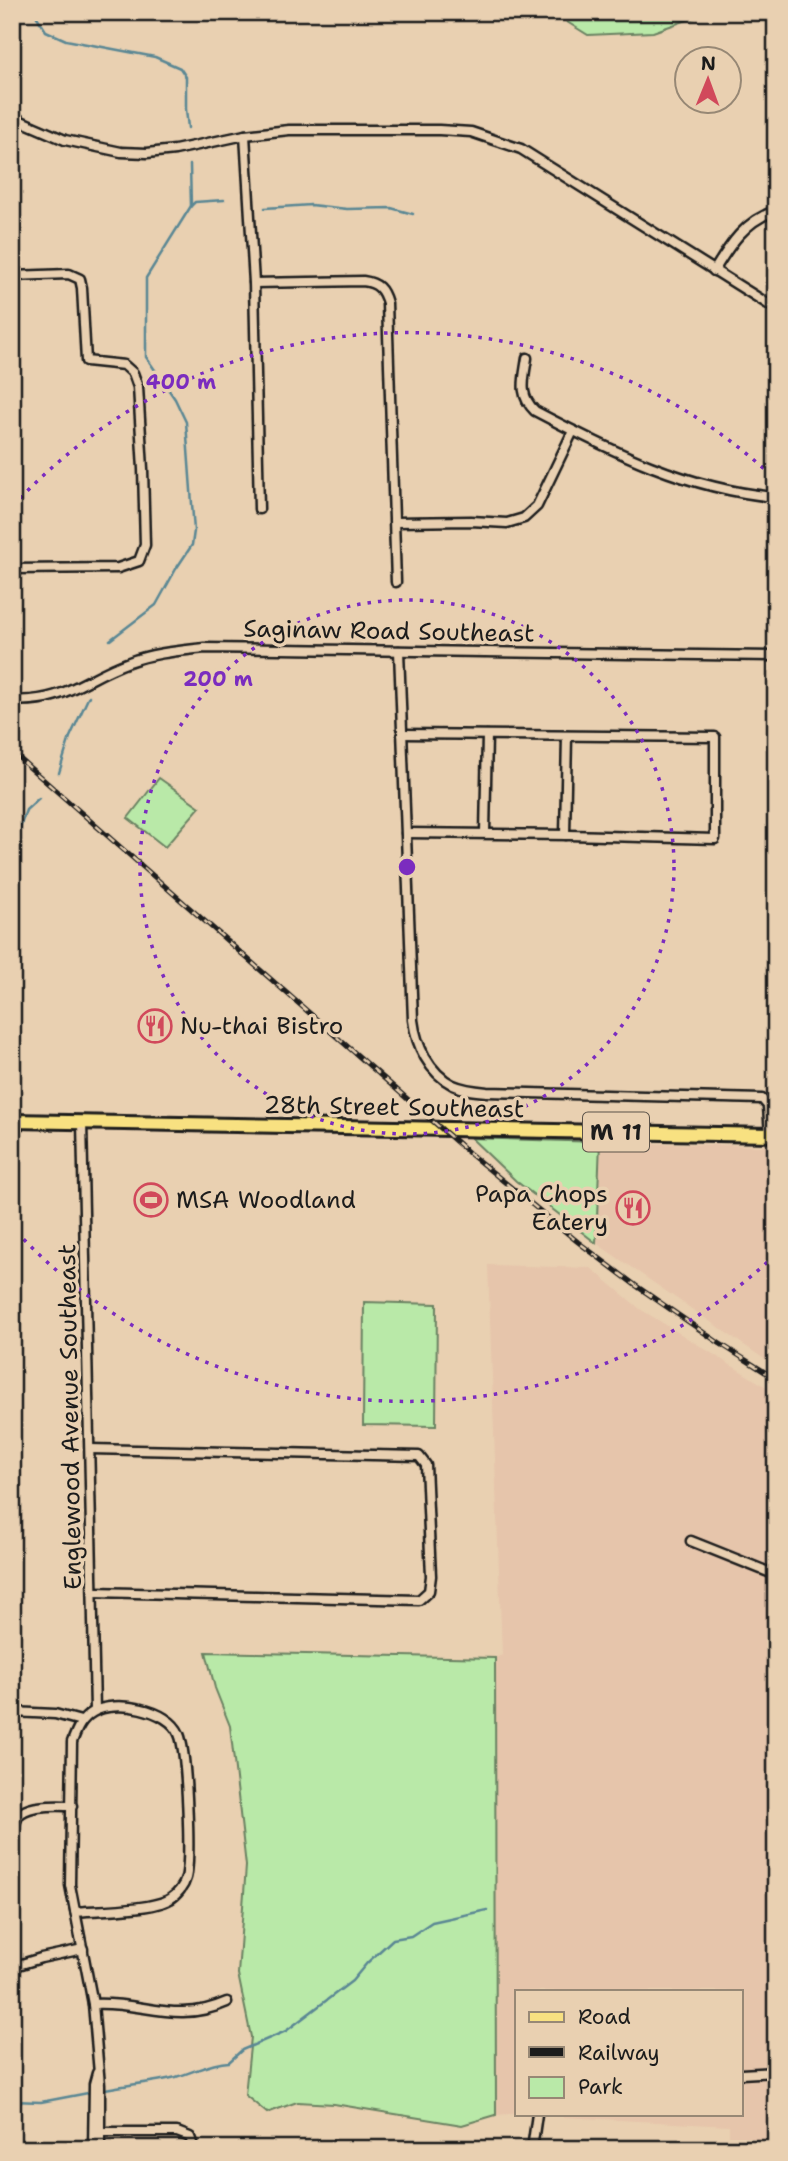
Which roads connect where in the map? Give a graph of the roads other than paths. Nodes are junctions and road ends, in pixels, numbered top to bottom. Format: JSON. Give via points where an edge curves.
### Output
{"nodes":[{"id":1,"x":12,"y":114,"type":"edge"},
{"id":2,"x":21,"y":121,"type":"junction"},
{"id":3,"x":12,"y":132,"type":"edge"},
{"id":4,"x":245,"y":135,"type":"junction"},
{"id":5,"x":776,"y":211,"type":"edge"},
{"id":6,"x":714,"y":271,"type":"junction"},
{"id":7,"x":12,"y":276,"type":"edge"},
{"id":8,"x":254,"y":283,"type":"junction"},
{"id":9,"x":776,"y":309,"type":"edge"},
{"id":10,"x":527,"y":358,"type":"dead end"},
{"id":11,"x":573,"y":431,"type":"junction"},
{"id":12,"x":776,"y":497,"type":"edge"},
{"id":13,"x":259,"y":509,"type":"dead end"},
{"id":14,"x":394,"y":522,"type":"junction"},
{"id":15,"x":12,"y":569,"type":"edge"},
{"id":16,"x":396,"y":582,"type":"dead end"},
{"id":17,"x":399,"y":651,"type":"junction"},
{"id":18,"x":776,"y":656,"type":"edge"},
{"id":19,"x":12,"y":699,"type":"edge"},
{"id":20,"x":402,"y":734,"type":"junction"},
{"id":21,"x":487,"y":735,"type":"junction"},
{"id":22,"x":567,"y":736,"type":"junction"},
{"id":23,"x":406,"y":833,"type":"junction"},
{"id":24,"x":485,"y":833,"type":"junction"},
{"id":25,"x":565,"y":835,"type":"junction"},
{"id":26,"x":12,"y":1121,"type":"edge"},
{"id":27,"x":82,"y":1122,"type":"junction"},
{"id":28,"x":773,"y":1135,"type":"edge"},
{"id":29,"x":90,"y":1448,"type":"junction"},
{"id":30,"x":691,"y":1541,"type":"dead end"},
{"id":31,"x":776,"y":1575,"type":"edge"},
{"id":32,"x":93,"y":1592,"type":"junction"},
{"id":33,"x":95,"y":1710,"type":"junction"},
{"id":34,"x":12,"y":1712,"type":"edge"},
{"id":35,"x":81,"y":1721,"type":"junction"},
{"id":36,"x":72,"y":1806,"type":"junction"},
{"id":37,"x":12,"y":1834,"type":"edge"},
{"id":38,"x":75,"y":1912,"type":"junction"},
{"id":39,"x":83,"y":1949,"type":"junction"},
{"id":40,"x":12,"y":1967,"type":"edge"},
{"id":41,"x":227,"y":2002,"type":"dead end"},
{"id":42,"x":93,"y":2004,"type":"junction"},
{"id":43,"x":99,"y":2066,"type":"junction"},
{"id":44,"x":776,"y":2072,"type":"edge"},
{"id":45,"x":742,"y":2074,"type":"edge"},
{"id":46,"x":537,"y":2116,"type":"edge"},
{"id":47,"x":100,"y":2132,"type":"junction"},
{"id":48,"x":93,"y":2149,"type":"edge"},
{"id":49,"x":100,"y":2149,"type":"edge"},
{"id":50,"x":194,"y":2149,"type":"edge"},
{"id":51,"x":532,"y":2149,"type":"edge"}],
"edges":[{"from":1,"to":2,"type":"street"},
{"from":2,"to":3,"type":"street"},
{"from":2,"to":4,"type":"street","via":[[65,140],[121,152],[175,150]]},
{"from":4,"to":6,"type":"street","via":[[330,129],[471,132],[521,149]]},
{"from":4,"to":8,"type":"street"},
{"from":5,"to":6,"type":"street","via":[[744,229]]},
{"from":6,"to":9,"type":"street"},
{"from":7,"to":15,"type":"street","via":[[69,274],[79,279],[86,361],[124,365],[133,373],[141,419],[145,545],[138,561],[118,568]]},
{"from":8,"to":13,"type":"street"},
{"from":8,"to":14,"type":"street","via":[[363,281],[373,282],[384,293]]},
{"from":10,"to":11,"type":"street","via":[[527,403]]},
{"from":11,"to":12,"type":"street","via":[[683,478]]},
{"from":11,"to":14,"type":"street","via":[[537,506],[524,518],[507,523]]},
{"from":14,"to":16,"type":"street"},
{"from":17,"to":18,"type":"street","name":"Saginaw Road Southeast"},
{"from":17,"to":19,"type":"street","name":"Saginaw Road Southeast","via":[[171,651],[105,671],[48,699]]},
{"from":17,"to":20,"type":"street"},
{"from":20,"to":21,"type":"street"},
{"from":20,"to":23,"type":"street"},
{"from":21,"to":22,"type":"street"},
{"from":21,"to":24,"type":"street"},
{"from":22,"to":25,"type":"street"},
{"from":22,"to":25,"type":"street","via":[[715,737],[715,839]]},
{"from":23,"to":24,"type":"street"},
{"from":23,"to":28,"type":"street","via":[[415,1034],[426,1059],[441,1077],[463,1089],[486,1092],[762,1099],[768,1106]]},
{"from":24,"to":25,"type":"street"},
{"from":26,"to":27,"type":"main road","name":"28th Street Southeast","number":"M 11"},
{"from":27,"to":28,"type":"main road","name":"28th Street Southeast","number":"M 11"},
{"from":27,"to":29,"type":"street","name":"Englewood Avenue Southeast"},
{"from":29,"to":32,"type":"street","name":"Englewood Avenue Southeast"},
{"from":29,"to":32,"type":"street","via":[[419,1457],[426,1465],[431,1576],[429,1591],[419,1600]]},
{"from":30,"to":31,"type":"street"},
{"from":32,"to":33,"type":"street","name":"Englewood Avenue Southeast"},
{"from":33,"to":35,"type":"street"},
{"from":33,"to":38,"type":"street","via":[[138,1708],[169,1721],[179,1732],[186,1797],[186,1878],[170,1900]]},
{"from":34,"to":35,"type":"street","via":[[55,1714]]},
{"from":35,"to":36,"type":"street","via":[[72,1742]]},
{"from":36,"to":37,"type":"street","via":[[22,1812]]},
{"from":36,"to":38,"type":"street","via":[[70,1885]]},
{"from":38,"to":39,"type":"street"},
{"from":39,"to":40,"type":"street"},
{"from":39,"to":42,"type":"street"},
{"from":41,"to":42,"type":"street","via":[[181,2013]]},
{"from":42,"to":43,"type":"street"},
{"from":43,"to":47,"type":"street"},
{"from":43,"to":48,"type":"street","via":[[94,2084]]},
{"from":44,"to":45,"type":"street"},
{"from":46,"to":51,"type":"street"},
{"from":47,"to":49,"type":"street"},
{"from":47,"to":50,"type":"street","via":[[177,2132],[190,2137]]}]}
